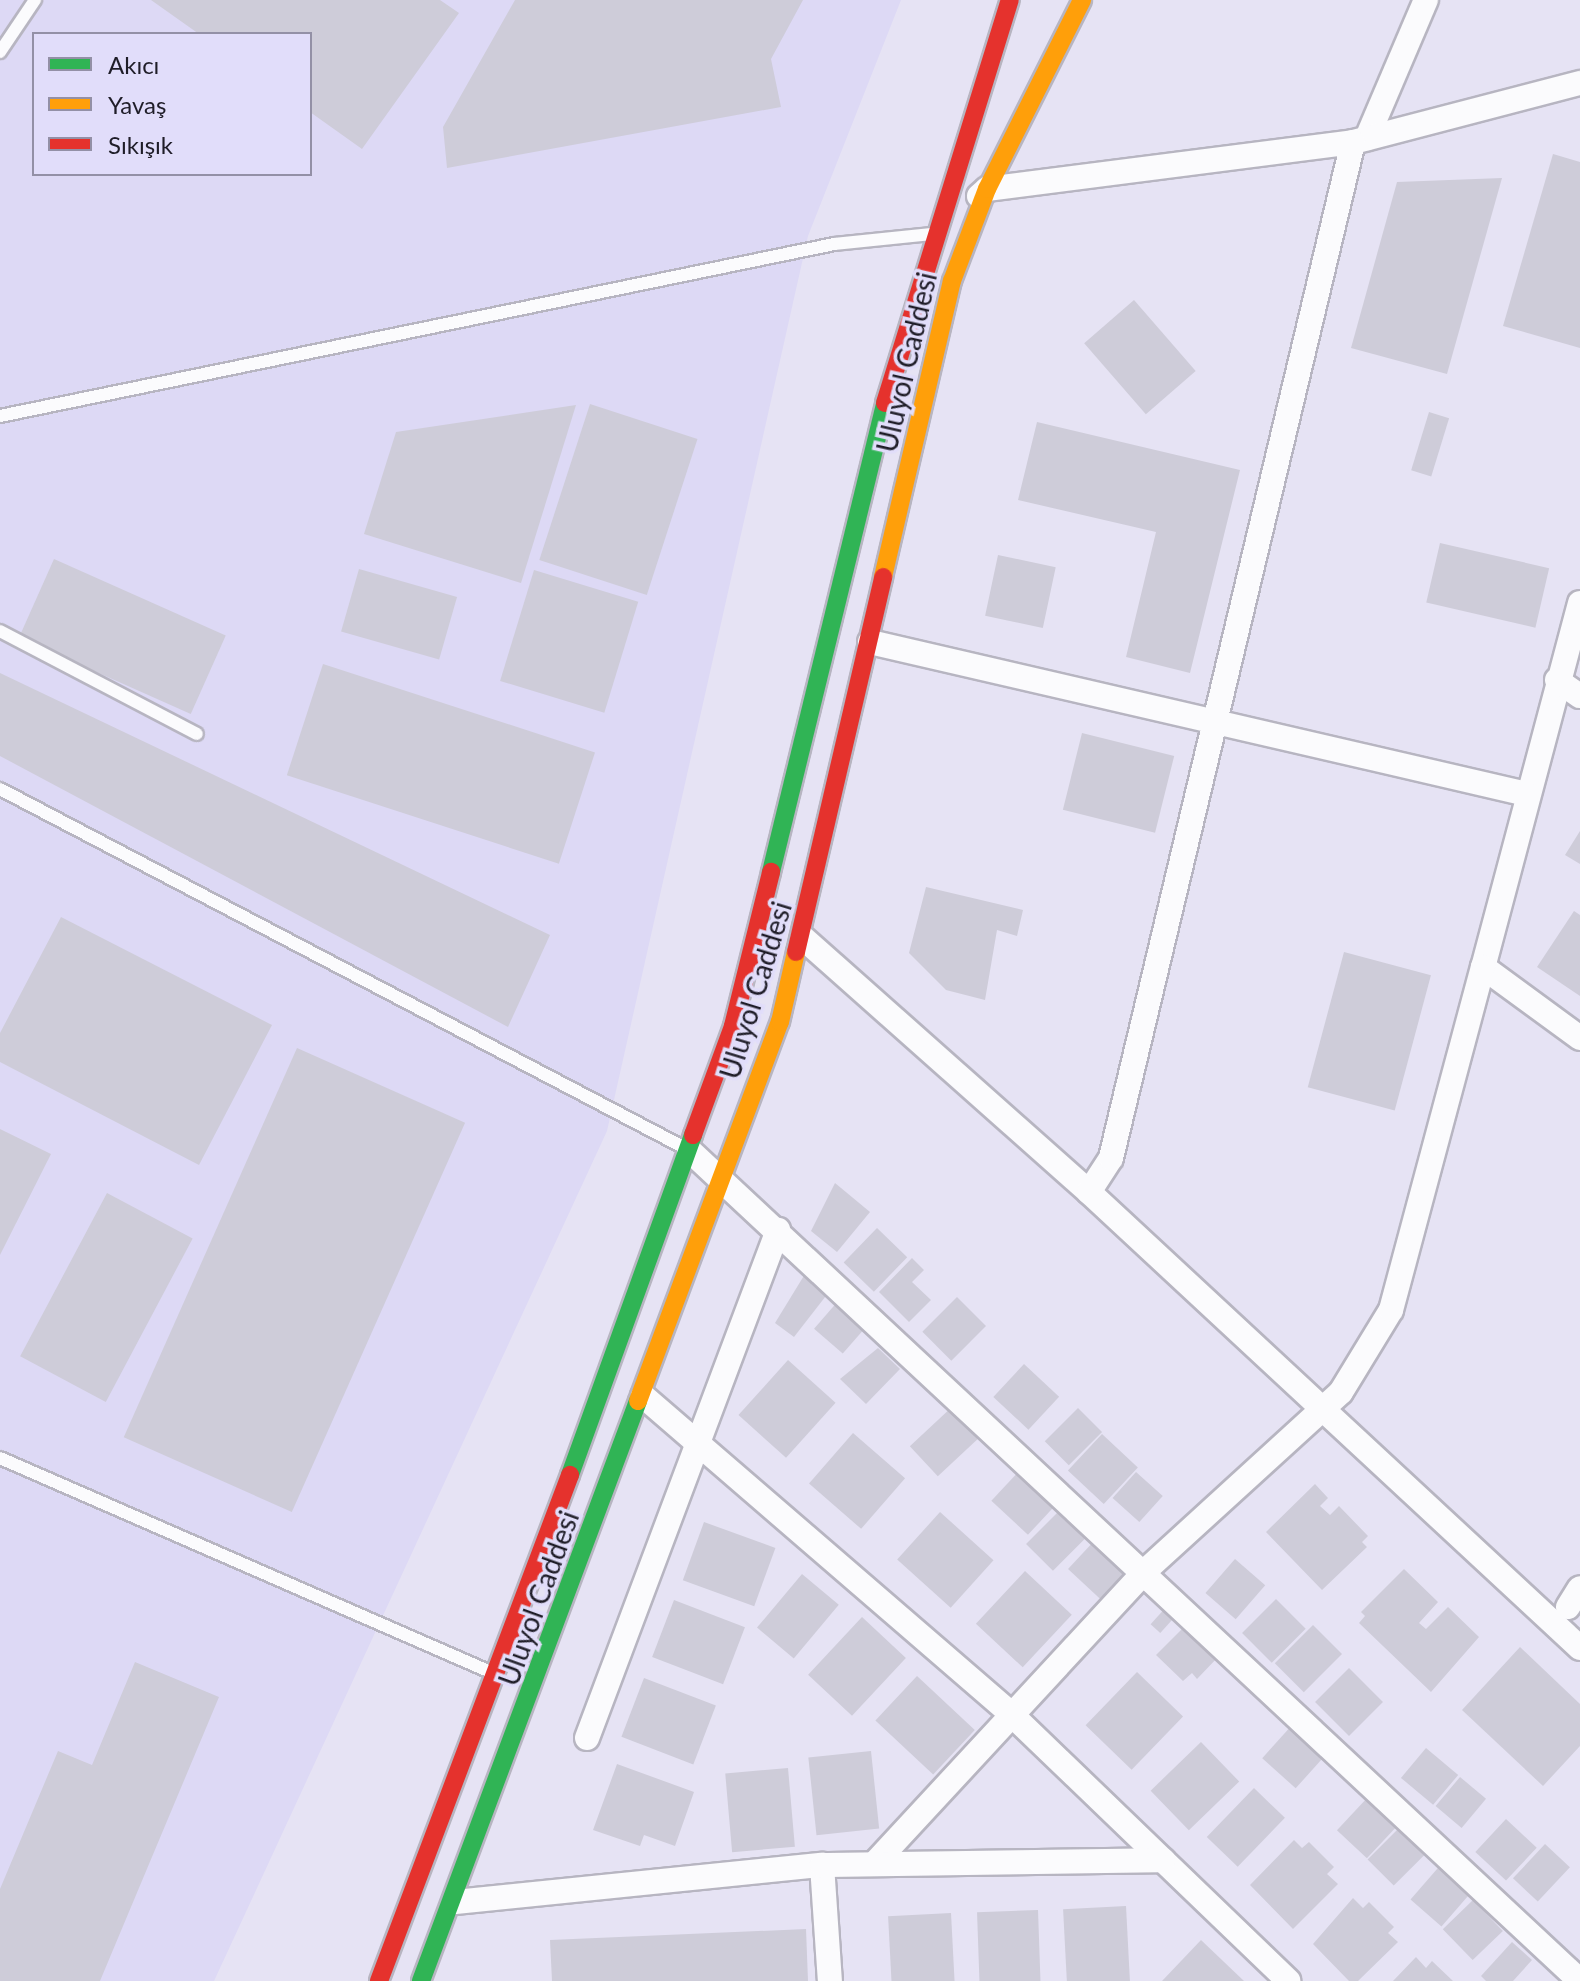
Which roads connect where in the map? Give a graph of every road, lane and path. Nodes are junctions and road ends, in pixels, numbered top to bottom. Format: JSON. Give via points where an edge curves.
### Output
{"nodes":[{"id":1,"x":35,"y":0,"type":"edge"},
{"id":2,"x":1010,"y":0,"type":"edge"},
{"id":3,"x":1082,"y":0,"type":"edge"},
{"id":4,"x":1426,"y":0,"type":"edge"},
{"id":5,"x":0,"y":52,"type":"edge"},
{"id":6,"x":1580,"y":83,"type":"edge"},
{"id":7,"x":1360,"y":140,"type":"junction"},
{"id":8,"x":987,"y":189,"type":"junction"},
{"id":9,"x":938,"y":233,"type":"junction"},
{"id":10,"x":0,"y":416,"type":"edge"},
{"id":11,"x":1580,"y":603,"type":"edge"},
{"id":12,"x":0,"y":631,"type":"edge"},
{"id":13,"x":870,"y":642,"type":"junction"},
{"id":14,"x":1557,"y":680,"type":"junction"},
{"id":15,"x":1580,"y":696,"type":"edge"},
{"id":16,"x":1212,"y":721,"type":"junction"},
{"id":17,"x":197,"y":734,"type":"dead end"},
{"id":18,"x":0,"y":789,"type":"edge"},
{"id":19,"x":1527,"y":794,"type":"junction"},
{"id":20,"x":803,"y":938,"type":"junction"},
{"id":21,"x":1483,"y":967,"type":"junction"},
{"id":22,"x":1580,"y":1038,"type":"edge"},
{"id":23,"x":689,"y":1150,"type":"junction"},
{"id":24,"x":723,"y":1179,"type":"junction"},
{"id":25,"x":1089,"y":1192,"type":"junction"},
{"id":26,"x":778,"y":1230,"type":"junction"},
{"id":27,"x":643,"y":1396,"type":"junction"},
{"id":28,"x":1323,"y":1408,"type":"junction"},
{"id":29,"x":699,"y":1440,"type":"junction"},
{"id":30,"x":0,"y":1458,"type":"edge"},
{"id":31,"x":1145,"y":1571,"type":"junction"},
{"id":32,"x":1580,"y":1648,"type":"edge"},
{"id":33,"x":498,"y":1675,"type":"junction"},
{"id":34,"x":1011,"y":1714,"type":"junction"},
{"id":35,"x":587,"y":1738,"type":"dead end"},
{"id":36,"x":1163,"y":1860,"type":"junction"},
{"id":37,"x":874,"y":1864,"type":"junction"},
{"id":38,"x":822,"y":1865,"type":"junction"},
{"id":39,"x":455,"y":1902,"type":"junction"},
{"id":40,"x":379,"y":1981,"type":"edge"},
{"id":41,"x":421,"y":1981,"type":"edge"},
{"id":42,"x":830,"y":1981,"type":"edge"},
{"id":43,"x":1288,"y":1981,"type":"edge"},
{"id":44,"x":1580,"y":1981,"type":"edge"}],
"edges":[{"from":1,"to":5,"type":"lane"},
{"from":2,"to":9,"type":"main road","name":"Uluyol Caddesi"},
{"from":3,"to":8,"type":"main road","name":"Uluyol Caddesi"},
{"from":4,"to":7,"type":"street"},
{"from":6,"to":7,"type":"street"},
{"from":7,"to":8,"type":"street"},
{"from":7,"to":16,"type":"street"},
{"from":8,"to":9,"type":"street"},
{"from":8,"to":13,"type":"main road","name":"Uluyol Caddesi","via":[[952,281]]},
{"from":9,"to":10,"type":"lane","via":[[834,244]]},
{"from":9,"to":23,"type":"main road","name":"Uluyol Caddesi","via":[[898,350],[733,1026]]},
{"from":11,"to":14,"type":"street"},
{"from":12,"to":17,"type":"lane"},
{"from":13,"to":16,"type":"street"},
{"from":13,"to":20,"type":"main road","name":"Uluyol Caddesi"},
{"from":14,"to":15,"type":"street"},
{"from":14,"to":19,"type":"street"},
{"from":16,"to":19,"type":"street"},
{"from":16,"to":25,"type":"street","via":[[1111,1158]]},
{"from":18,"to":23,"type":"lane"},
{"from":19,"to":21,"type":"street"},
{"from":20,"to":24,"type":"main road","name":"Uluyol Caddesi"},
{"from":20,"to":25,"type":"street"},
{"from":21,"to":22,"type":"street"},
{"from":21,"to":28,"type":"street","via":[[1391,1310],[1341,1392]]},
{"from":23,"to":24,"type":"street"},
{"from":23,"to":33,"type":"main road","name":"Uluyol Caddesi"},
{"from":24,"to":26,"type":"street"},
{"from":24,"to":27,"type":"main road","name":"Uluyol Caddesi"},
{"from":25,"to":28,"type":"street"},
{"from":26,"to":29,"type":"street"},
{"from":26,"to":31,"type":"street"},
{"from":27,"to":29,"type":"street"},
{"from":27,"to":39,"type":"main road","name":"Uluyol Caddesi"},
{"from":28,"to":31,"type":"street"},
{"from":28,"to":32,"type":"street"},
{"from":29,"to":34,"type":"street"},
{"from":29,"to":35,"type":"street"},
{"from":30,"to":33,"type":"lane"},
{"from":31,"to":34,"type":"street"},
{"from":31,"to":44,"type":"street"},
{"from":33,"to":40,"type":"main road","name":"Uluyol Caddesi"},
{"from":34,"to":36,"type":"street"},
{"from":34,"to":37,"type":"street"},
{"from":36,"to":37,"type":"street"},
{"from":36,"to":43,"type":"street"},
{"from":37,"to":38,"type":"street"},
{"from":38,"to":39,"type":"street"},
{"from":38,"to":42,"type":"street"},
{"from":39,"to":41,"type":"main road","name":"Uluyol Caddesi"}]}
